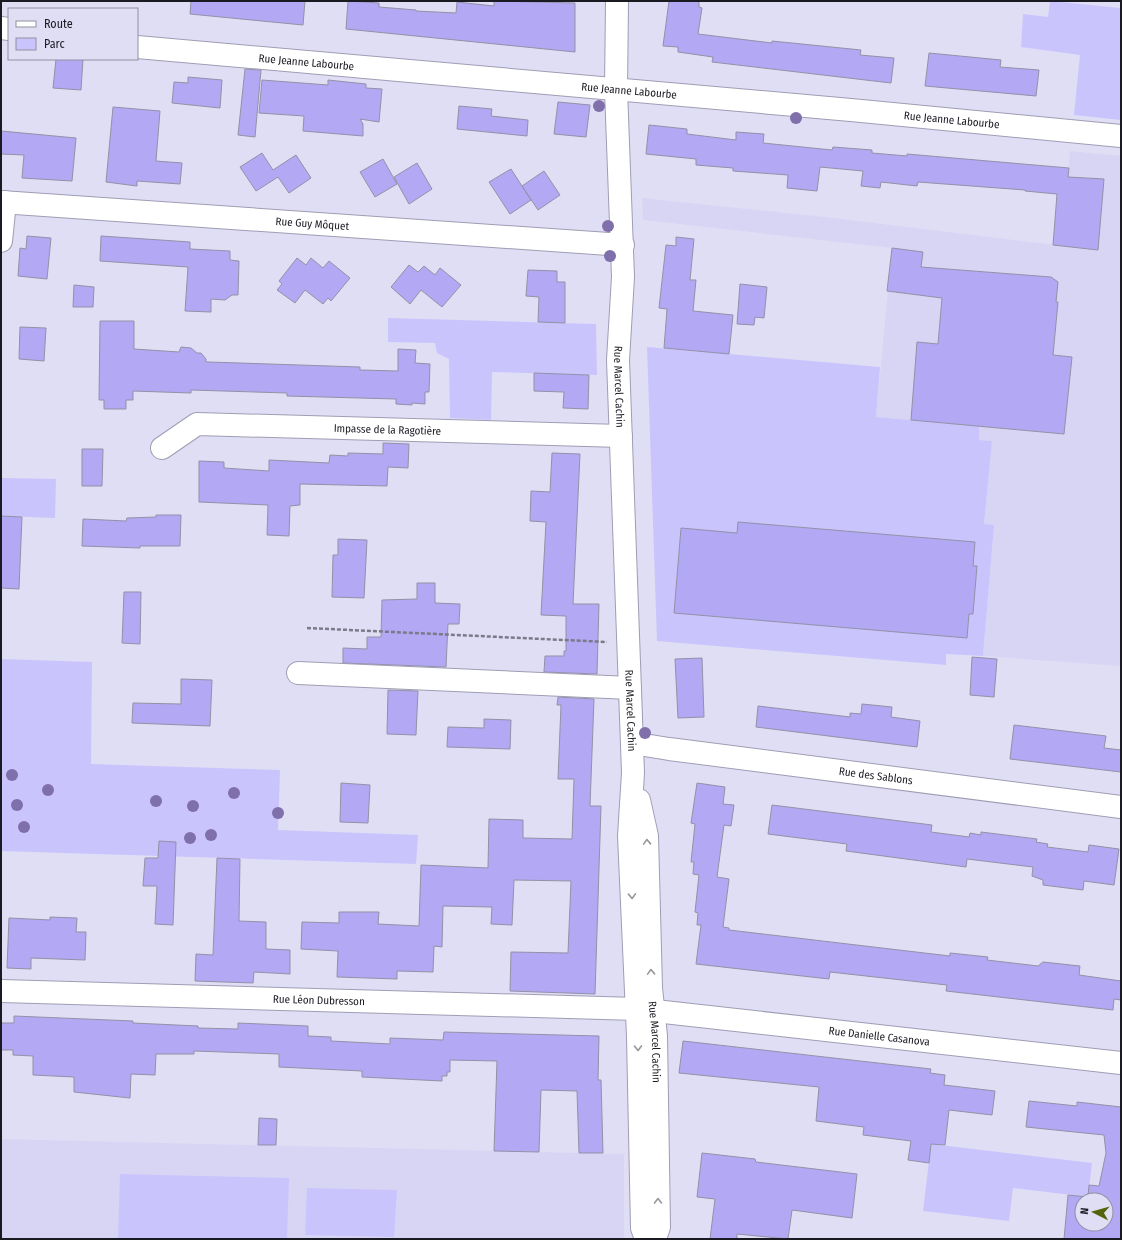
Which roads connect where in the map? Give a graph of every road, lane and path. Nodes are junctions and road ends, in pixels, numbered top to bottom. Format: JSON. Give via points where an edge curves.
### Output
{"nodes":[{"id":1,"x":616,"y":1,"type":"edge"},
{"id":2,"x":138,"y":47,"type":"edge"},
{"id":3,"x":616,"y":90,"type":"junction"},
{"id":4,"x":1121,"y":136,"type":"edge"},
{"id":5,"x":3,"y":202,"type":"edge"},
{"id":6,"x":1,"y":241,"type":"edge"},
{"id":7,"x":623,"y":245,"type":"junction"},
{"id":8,"x":621,"y":436,"type":"junction"},
{"id":9,"x":162,"y":448,"type":"dead end"},
{"id":10,"x":307,"y":628,"type":"dead end"},
{"id":11,"x":628,"y":643,"type":"junction"},
{"id":12,"x":298,"y":672,"type":"dead end"},
{"id":13,"x":630,"y":688,"type":"junction"},
{"id":14,"x":632,"y":743,"type":"junction"},
{"id":15,"x":1121,"y":807,"type":"edge"},
{"id":16,"x":1,"y":990,"type":"edge"},
{"id":17,"x":646,"y":1010,"type":"junction"},
{"id":18,"x":1121,"y":1063,"type":"edge"},
{"id":19,"x":646,"y":1239,"type":"edge"},
{"id":20,"x":655,"y":1239,"type":"edge"}],
"edges":[{"from":1,"to":3,"type":"street","name":"Rue Marcel Cachin"},
{"from":2,"to":3,"type":"street","name":"Rue Jeanne Labourbe"},
{"from":3,"to":4,"type":"street","name":"Rue Jeanne Labourbe"},
{"from":3,"to":7,"type":"street","name":"Rue Marcel Cachin"},
{"from":5,"to":6,"type":"street"},
{"from":5,"to":7,"type":"street","name":"Rue Guy Môquet"},
{"from":7,"to":8,"type":"street","name":"Rue Marcel Cachin","via":[[624,277],[618,360]]},
{"from":8,"to":9,"type":"street","name":"Impasse de la Ragotière","via":[[197,424]]},
{"from":8,"to":11,"type":"street","name":"Rue Marcel Cachin"},
{"from":10,"to":11,"type":"path"},
{"from":11,"to":13,"type":"street","name":"Rue Marcel Cachin"},
{"from":12,"to":13,"type":"street"},
{"from":13,"to":14,"type":"street","name":"Rue Marcel Cachin"},
{"from":14,"to":15,"type":"street","name":"Rue des Sablons"},
{"from":14,"to":17,"type":"street","name":"Rue Marcel Cachin","via":[[629,836]]},
{"from":16,"to":17,"type":"street","name":"Rue Léon Dubresson"},
{"from":17,"to":18,"type":"street","name":"Rue Danielle Casanova"},
{"from":17,"to":19,"type":"street","name":"Rue Marcel Cachin","one_way":true,"via":[[642,1228]]},
{"from":20,"to":17,"type":"street","name":"Rue Marcel Cachin","one_way":true,"via":[[659,1226]]}]}
